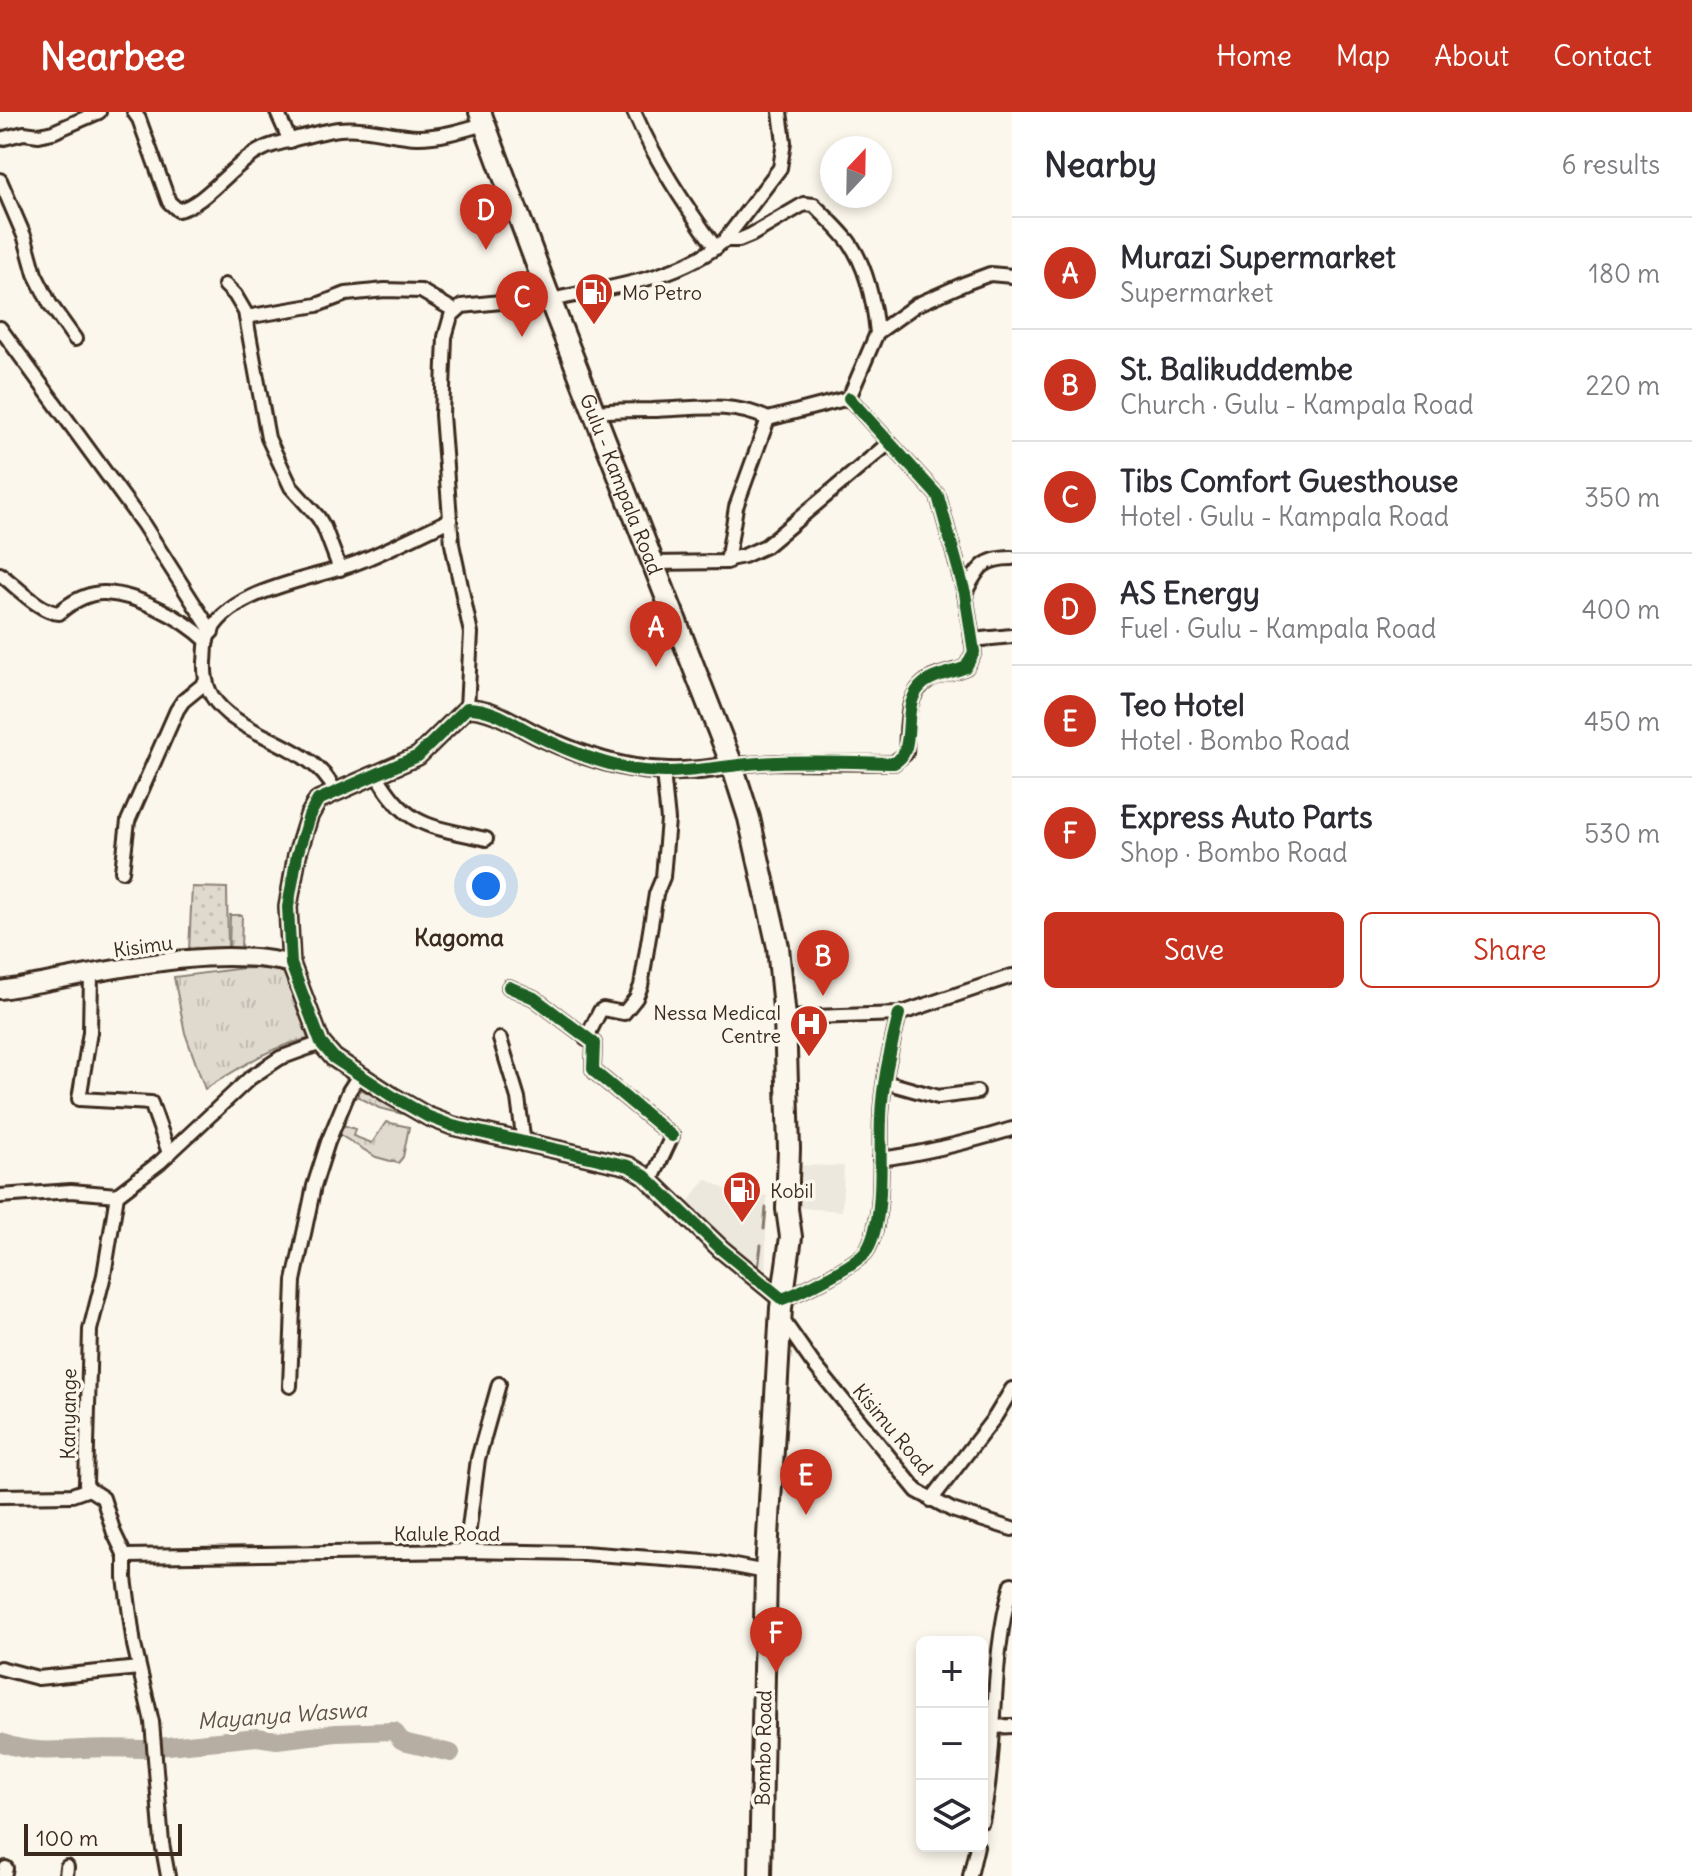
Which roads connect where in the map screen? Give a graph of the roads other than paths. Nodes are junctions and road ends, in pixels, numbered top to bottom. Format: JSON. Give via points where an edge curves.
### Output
{"nodes":[{"id":1,"x":99,"y":112,"type":"edge"},
{"id":2,"x":134,"y":112,"type":"edge"},
{"id":3,"x":277,"y":112,"type":"edge"},
{"id":4,"x":634,"y":112,"type":"edge"},
{"id":5,"x":780,"y":112,"type":"edge"},
{"id":6,"x":482,"y":118,"type":"edge"},
{"id":7,"x":0,"y":139,"type":"edge"},
{"id":8,"x":290,"y":141,"type":"junction"},
{"id":9,"x":0,"y":180,"type":"edge"},
{"id":10,"x":721,"y":244,"type":"junction"},
{"id":11,"x":1012,"y":276,"type":"edge"},
{"id":12,"x":225,"y":285,"type":"dead end"},
{"id":13,"x":550,"y":298,"type":"junction"},
{"id":14,"x":455,"y":311,"type":"junction"},
{"id":15,"x":246,"y":317,"type":"junction"},
{"id":16,"x":0,"y":328,"type":"edge"},
{"id":17,"x":877,"y":333,"type":"junction"},
{"id":18,"x":75,"y":339,"type":"dead end"},
{"id":19,"x":849,"y":398,"type":"junction"},
{"id":20,"x":596,"y":412,"type":"junction"},
{"id":21,"x":768,"y":419,"type":"junction"},
{"id":22,"x":889,"y":443,"type":"junction"},
{"id":23,"x":450,"y":520,"type":"junction"},
{"id":24,"x":1012,"y":558,"type":"edge"},
{"id":25,"x":729,"y":559,"type":"junction"},
{"id":26,"x":653,"y":563,"type":"junction"},
{"id":27,"x":340,"y":569,"type":"junction"},
{"id":28,"x":0,"y":574,"type":"edge"},
{"id":29,"x":965,"y":593,"type":"junction"},
{"id":30,"x":1012,"y":636,"type":"edge"},
{"id":31,"x":209,"y":637,"type":"junction"},
{"id":32,"x":972,"y":640,"type":"junction"},
{"id":33,"x":205,"y":683,"type":"junction"},
{"id":34,"x":467,"y":708,"type":"junction"},
{"id":35,"x":732,"y":765,"type":"junction"},
{"id":36,"x":663,"y":772,"type":"junction"},
{"id":37,"x":376,"y":774,"type":"junction"},
{"id":38,"x":335,"y":791,"type":"junction"},
{"id":39,"x":486,"y":839,"type":"dead end"},
{"id":40,"x":122,"y":871,"type":"dead end"},
{"id":41,"x":291,"y":964,"type":"junction"},
{"id":42,"x":91,"y":974,"type":"junction"},
{"id":43,"x":1012,"y":976,"type":"edge"},
{"id":44,"x":509,"y":987,"type":"dead end"},
{"id":45,"x":0,"y":990,"type":"edge"},
{"id":46,"x":899,"y":1014,"type":"junction"},
{"id":47,"x":785,"y":1018,"type":"junction"},
{"id":48,"x":500,"y":1039,"type":"dead end"},
{"id":49,"x":586,"y":1039,"type":"junction"},
{"id":50,"x":321,"y":1043,"type":"junction"},
{"id":51,"x":360,"y":1074,"type":"junction"},
{"id":52,"x":885,"y":1082,"type":"junction"},
{"id":53,"x":977,"y":1092,"type":"dead end"},
{"id":54,"x":1012,"y":1129,"type":"edge"},
{"id":55,"x":524,"y":1144,"type":"junction"},
{"id":56,"x":169,"y":1153,"type":"junction"},
{"id":57,"x":880,"y":1159,"type":"junction"},
{"id":58,"x":651,"y":1181,"type":"junction"},
{"id":59,"x":117,"y":1195,"type":"junction"},
{"id":60,"x":0,"y":1196,"type":"edge"},
{"id":61,"x":791,"y":1237,"type":"joint"},
{"id":62,"x":782,"y":1304,"type":"junction"},
{"id":63,"x":499,"y":1384,"type":"dead end"},
{"id":64,"x":290,"y":1386,"type":"dead end"},
{"id":65,"x":1012,"y":1389,"type":"edge"},
{"id":66,"x":89,"y":1489,"type":"junction"},
{"id":67,"x":0,"y":1496,"type":"edge"},
{"id":68,"x":931,"y":1500,"type":"junction"},
{"id":69,"x":1012,"y":1529,"type":"edge"},
{"id":70,"x":466,"y":1551,"type":"junction"},
{"id":71,"x":125,"y":1556,"type":"junction"},
{"id":72,"x":766,"y":1572,"type":"junction"},
{"id":73,"x":1012,"y":1584,"type":"edge"},
{"id":74,"x":0,"y":1668,"type":"edge"},
{"id":75,"x":139,"y":1668,"type":"junction"},
{"id":76,"x":1012,"y":1726,"type":"edge"},
{"id":77,"x":994,"y":1727,"type":"junction"},
{"id":78,"x":988,"y":1795,"type":"edge"},
{"id":79,"x":976,"y":1852,"type":"edge"},
{"id":80,"x":168,"y":1876,"type":"edge"},
{"id":81,"x":760,"y":1876,"type":"edge"},
{"id":82,"x":970,"y":1876,"type":"edge"}],
"edges":[{"from":1,"to":7,"type":"street","via":[[53,132]]},
{"from":2,"to":8,"type":"street","via":[[169,202],[178,210],[252,154]]},
{"from":3,"to":8,"type":"street"},
{"from":4,"to":10,"type":"street","via":[[674,191]]},
{"from":5,"to":10,"type":"street","via":[[780,168]]},
{"from":6,"to":8,"type":"street","via":[[448,134],[341,129]]},
{"from":6,"to":13,"type":"main road","name":"Gulu - Kampala Road"},
{"from":9,"to":18,"type":"street","via":[[35,274]]},
{"from":10,"to":13,"type":"street","via":[[653,277]]},
{"from":10,"to":17,"type":"street","via":[[739,240],[804,204],[814,205],[850,244],[871,296]]},
{"from":11,"to":17,"type":"street","via":[[990,274],[966,283],[916,305]]},
{"from":12,"to":15,"type":"street"},
{"from":13,"to":14,"type":"street","via":[[462,306]]},
{"from":13,"to":20,"type":"main road","name":"Gulu - Kampala Road"},
{"from":14,"to":15,"type":"street","via":[[421,291],[385,290]]},
{"from":14,"to":23,"type":"street","via":[[445,337],[442,415]]},
{"from":15,"to":27,"type":"street","via":[[268,438],[291,487],[324,527]]},
{"from":16,"to":31,"type":"street","via":[[143,524]]},
{"from":17,"to":19,"type":"street"},
{"from":19,"to":21,"type":"street"},
{"from":19,"to":22,"type":"street"},
{"from":20,"to":21,"type":"street","via":[[713,407],[748,410]]},
{"from":20,"to":26,"type":"main road","name":"Gulu - Kampala Road"},
{"from":21,"to":25,"type":"street","via":[[736,507]]},
{"from":22,"to":25,"type":"street","via":[[766,546]]},
{"from":22,"to":29,"type":"street","via":[[938,496]]},
{"from":23,"to":27,"type":"street"},
{"from":23,"to":34,"type":"street","via":[[471,633]]},
{"from":24,"to":29,"type":"street","via":[[985,562]]},
{"from":25,"to":26,"type":"street"},
{"from":26,"to":35,"type":"main road","name":"Gulu - Kampala Road"},
{"from":27,"to":31,"type":"street","via":[[257,594],[238,605]]},
{"from":28,"to":31,"type":"street","via":[[52,613],[103,593],[169,614]]},
{"from":29,"to":32,"type":"street"},
{"from":30,"to":32,"type":"street"},
{"from":31,"to":33,"type":"street"},
{"from":32,"to":35,"type":"street","via":[[974,652],[966,667],[934,677],[914,695],[906,753],[894,763]]},
{"from":33,"to":38,"type":"street","via":[[210,696],[232,717],[315,766]]},
{"from":33,"to":40,"type":"street","via":[[177,710],[128,821]]},
{"from":34,"to":36,"type":"street","via":[[502,717],[600,762]]},
{"from":34,"to":37,"type":"street","via":[[418,756]]},
{"from":35,"to":36,"type":"street","via":[[703,772]]},
{"from":35,"to":47,"type":"main road","name":"Gulu - Kampala Road","via":[[769,901]]},
{"from":36,"to":49,"type":"street","via":[[668,820],[663,877],[641,986],[624,1013],[600,1011]]},
{"from":37,"to":38,"type":"street"},
{"from":37,"to":39,"type":"street","via":[[391,799],[414,820]]},
{"from":38,"to":41,"type":"street","via":[[315,805],[297,855],[288,907]]},
{"from":41,"to":42,"type":"street","name":"Kisimu","via":[[211,958]]},
{"from":41,"to":50,"type":"street"},
{"from":42,"to":45,"type":"street","name":"Kisimu"},
{"from":42,"to":56,"type":"street","via":[[90,1032],[79,1099],[151,1103]]},
{"from":43,"to":46,"type":"street"},
{"from":44,"to":49,"type":"street","via":[[534,998]]},
{"from":46,"to":47,"type":"street"},
{"from":46,"to":52,"type":"street"},
{"from":47,"to":61,"type":"main road","name":"Gulu - Kampala Road"},
{"from":48,"to":55,"type":"street","via":[[518,1098]]},
{"from":49,"to":58,"type":"street","via":[[596,1048],[596,1073],[672,1136]]},
{"from":50,"to":51,"type":"street"},
{"from":50,"to":56,"type":"street","via":[[280,1058],[250,1078]]},
{"from":51,"to":55,"type":"street","via":[[427,1116]]},
{"from":51,"to":64,"type":"street","via":[[314,1186],[294,1281]]},
{"from":52,"to":53,"type":"street","via":[[938,1097]]},
{"from":52,"to":57,"type":"street"},
{"from":54,"to":57,"type":"street"},
{"from":55,"to":58,"type":"street","via":[[629,1166]]},
{"from":56,"to":59,"type":"street"},
{"from":57,"to":62,"type":"street","via":[[875,1224],[866,1252]]},
{"from":58,"to":62,"type":"street"},
{"from":59,"to":60,"type":"street","via":[[71,1191]]},
{"from":59,"to":66,"type":"street","name":"Kanyange","via":[[90,1330]]},
{"from":61,"to":62,"type":"main road","name":"Bombo Road"},
{"from":62,"to":68,"type":"street","name":"Kisimu Road","via":[[784,1322],[812,1362],[907,1481]]},
{"from":62,"to":72,"type":"main road","name":"Bombo Road"},
{"from":63,"to":70,"type":"street","via":[[478,1459]]},
{"from":65,"to":68,"type":"street"},
{"from":66,"to":67,"type":"street","via":[[72,1495]]},
{"from":66,"to":71,"type":"street","via":[[103,1498]]},
{"from":68,"to":69,"type":"street","name":"Kisimu Road"},
{"from":70,"to":71,"type":"street","name":"Kalule Road"},
{"from":70,"to":72,"type":"street","name":"Kalule Road","via":[[632,1556]]},
{"from":71,"to":75,"type":"street"},
{"from":72,"to":81,"type":"main road","name":"Bombo Road"},
{"from":73,"to":77,"type":"street","via":[[1001,1625]]},
{"from":74,"to":75,"type":"street","via":[[38,1678]]},
{"from":75,"to":80,"type":"street","via":[[152,1722]]},
{"from":76,"to":77,"type":"street"},
{"from":77,"to":78,"type":"street"},
{"from":79,"to":82,"type":"street"}]}
